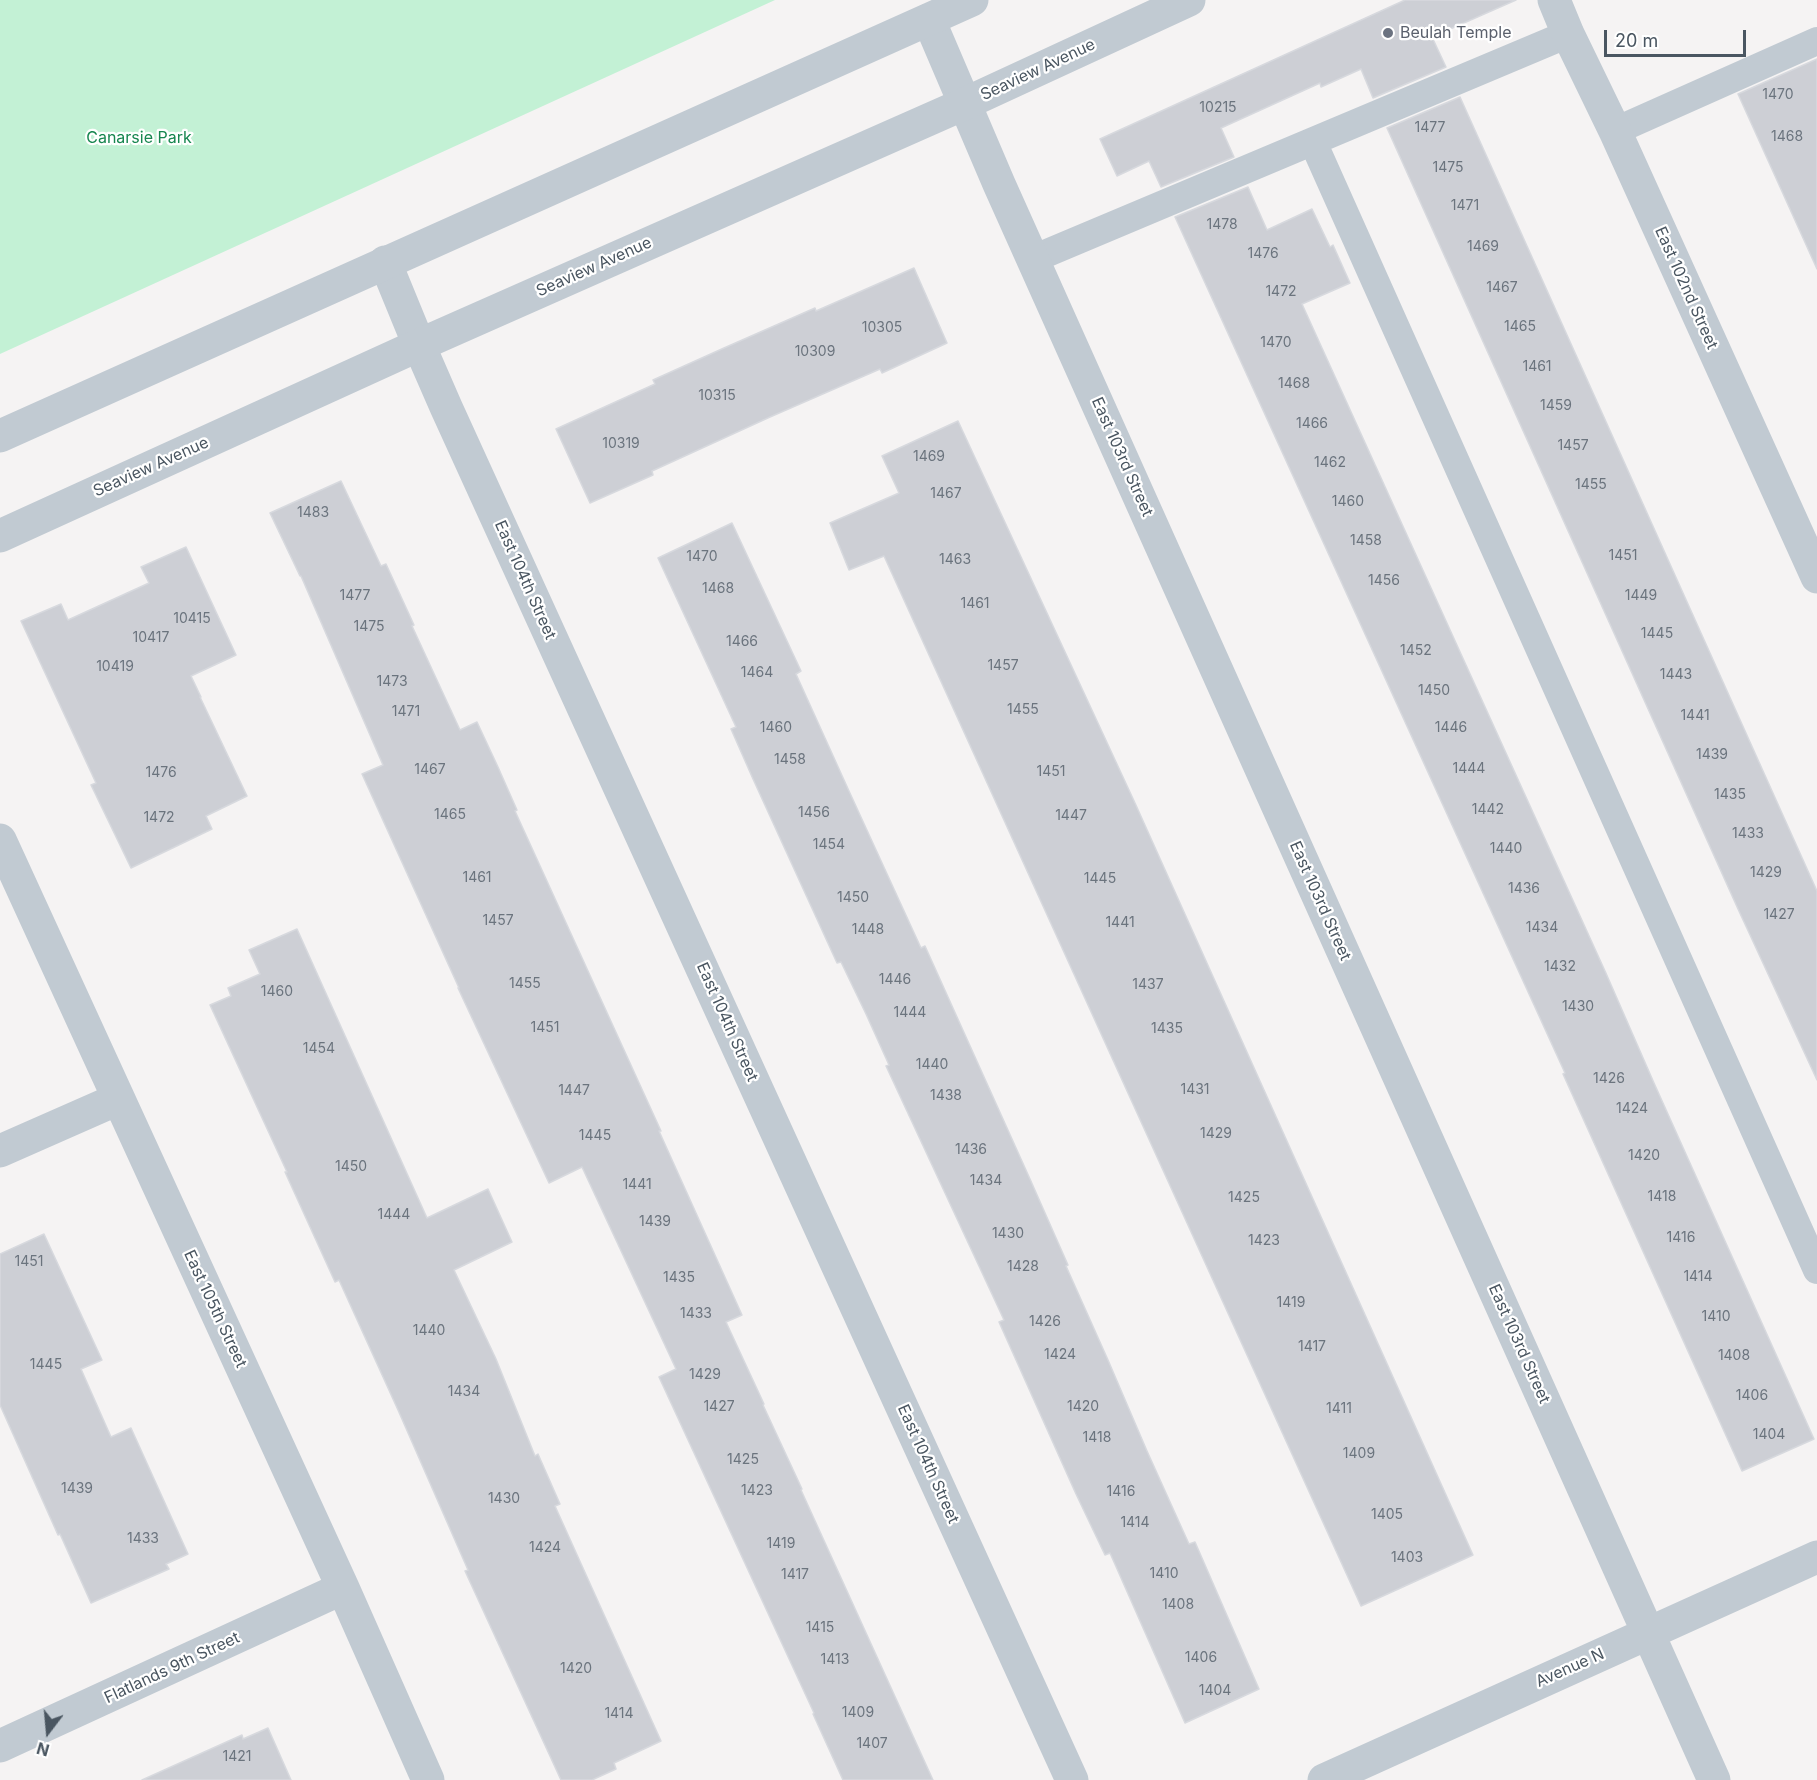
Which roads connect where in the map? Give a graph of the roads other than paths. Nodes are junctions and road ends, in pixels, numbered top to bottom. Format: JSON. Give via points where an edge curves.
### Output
{"nodes":[{"id":1,"x":972,"y":0,"type":"edge"},
{"id":2,"x":1189,"y":0,"type":"edge"},
{"id":3,"x":1554,"y":0,"type":"edge"},
{"id":4,"x":929,"y":20,"type":"junction"},
{"id":5,"x":1568,"y":34,"type":"junction"},
{"id":6,"x":1817,"y":40,"type":"edge"},
{"id":7,"x":964,"y":104,"type":"junction"},
{"id":8,"x":1615,"y":131,"type":"junction"},
{"id":9,"x":1313,"y":142,"type":"junction"},
{"id":10,"x":1033,"y":259,"type":"junction"},
{"id":11,"x":385,"y":262,"type":"junction"},
{"id":12,"x":418,"y":345,"type":"junction"},
{"id":13,"x":0,"y":435,"type":"edge"},
{"id":14,"x":0,"y":536,"type":"edge"},
{"id":15,"x":1817,"y":577,"type":"edge"},
{"id":16,"x":0,"y":840,"type":"edge"},
{"id":17,"x":118,"y":1099,"type":"junction"},
{"id":18,"x":0,"y":1151,"type":"edge"},
{"id":19,"x":1817,"y":1270,"type":"edge"},
{"id":20,"x":1817,"y":1557,"type":"edge"},
{"id":21,"x":343,"y":1588,"type":"junction"},
{"id":22,"x":1648,"y":1633,"type":"junction"},
{"id":23,"x":0,"y":1746,"type":"edge"},
{"id":24,"x":428,"y":1780,"type":"edge"},
{"id":25,"x":1072,"y":1780,"type":"edge"},
{"id":26,"x":1324,"y":1780,"type":"edge"},
{"id":27,"x":1714,"y":1780,"type":"edge"}],
"edges":[{"from":1,"to":4,"type":"street"},
{"from":2,"to":7,"type":"street","name":"Seaview Avenue"},
{"from":3,"to":5,"type":"street","name":"East 102nd Street"},
{"from":4,"to":7,"type":"street","name":"East 103rd Street"},
{"from":4,"to":11,"type":"street"},
{"from":5,"to":8,"type":"street","name":"East 102nd Street"},
{"from":5,"to":9,"type":"lane"},
{"from":6,"to":8,"type":"lane"},
{"from":7,"to":10,"type":"street","name":"East 103rd Street"},
{"from":7,"to":12,"type":"street","name":"Seaview Avenue"},
{"from":8,"to":15,"type":"street","name":"East 102nd Street"},
{"from":9,"to":10,"type":"lane"},
{"from":9,"to":19,"type":"lane"},
{"from":10,"to":22,"type":"street","name":"East 103rd Street"},
{"from":11,"to":12,"type":"street","name":"East 104th Street"},
{"from":11,"to":13,"type":"street"},
{"from":12,"to":14,"type":"street","name":"Seaview Avenue"},
{"from":12,"to":25,"type":"street","name":"East 104th Street"},
{"from":16,"to":17,"type":"street","name":"East 105th Street"},
{"from":17,"to":18,"type":"street"},
{"from":17,"to":21,"type":"street","name":"East 105th Street"},
{"from":20,"to":22,"type":"street","name":"Avenue N"},
{"from":21,"to":23,"type":"street","name":"Flatlands 9th Street"},
{"from":21,"to":24,"type":"street","name":"East 105th Street"},
{"from":22,"to":26,"type":"street","name":"Avenue N"},
{"from":22,"to":27,"type":"street","name":"East 103rd Street"}]}
